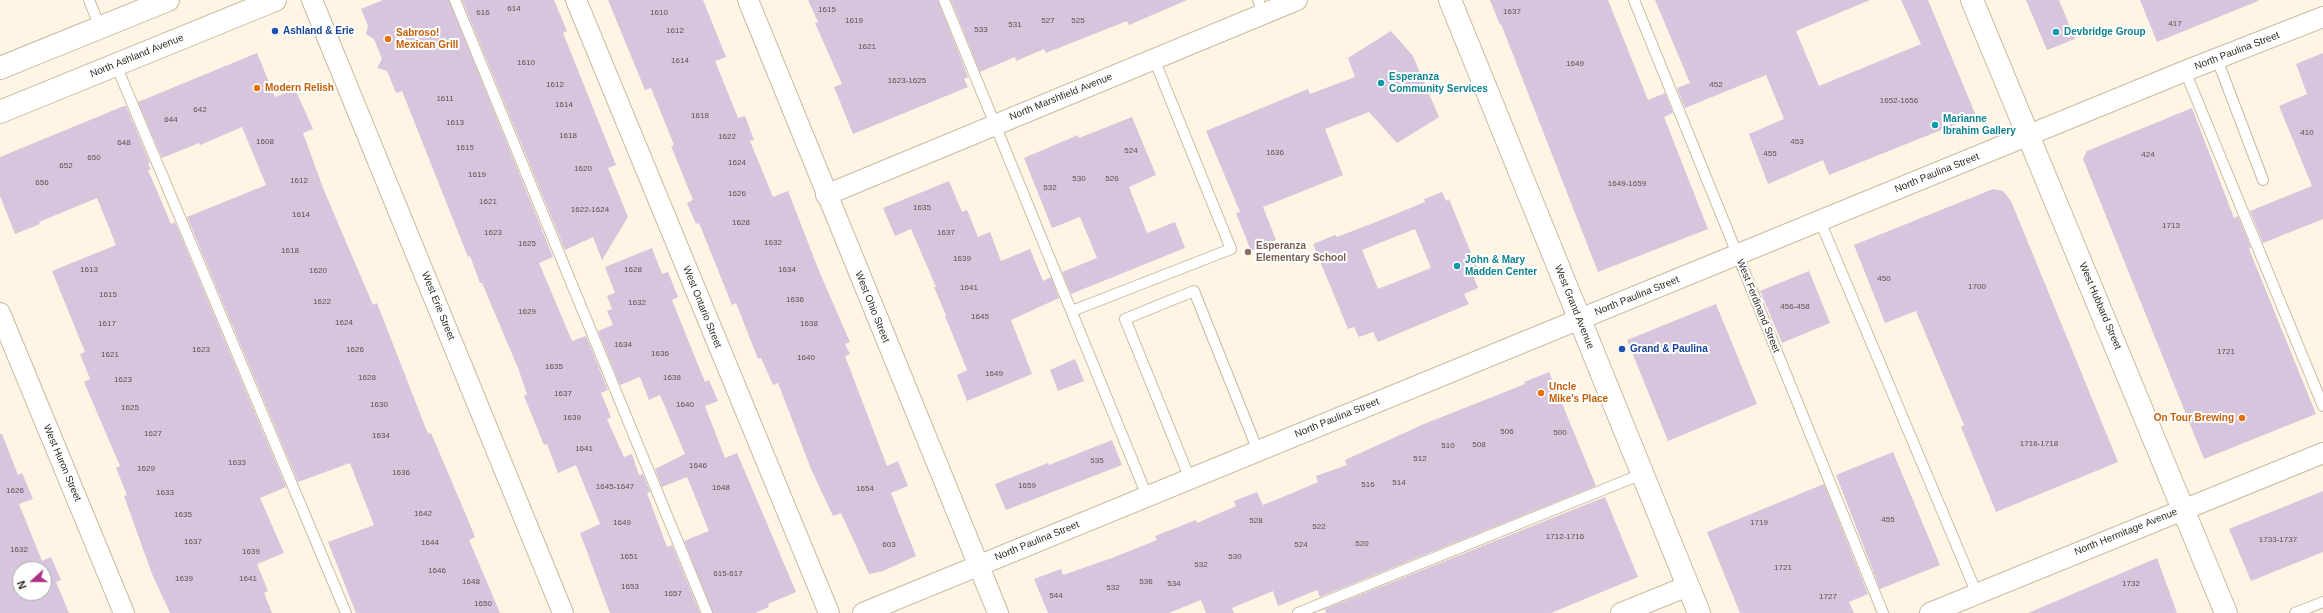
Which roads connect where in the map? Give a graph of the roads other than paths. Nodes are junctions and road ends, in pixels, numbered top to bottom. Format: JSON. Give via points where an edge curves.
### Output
{"nodes":[{"id":1,"x":89,"y":0,"type":"edge"},
{"id":2,"x":168,"y":0,"type":"edge"},
{"id":3,"x":275,"y":0,"type":"edge"},
{"id":4,"x":312,"y":0,"type":"edge"},
{"id":5,"x":455,"y":0,"type":"edge"},
{"id":6,"x":576,"y":0,"type":"edge"},
{"id":7,"x":748,"y":0,"type":"edge"},
{"id":8,"x":944,"y":0,"type":"edge"},
{"id":9,"x":1297,"y":0,"type":"edge"},
{"id":10,"x":1450,"y":0,"type":"edge"},
{"id":11,"x":1634,"y":0,"type":"edge"},
{"id":12,"x":1972,"y":0,"type":"edge"},
{"id":13,"x":1261,"y":7,"type":"edge"},
{"id":14,"x":2323,"y":17,"type":"edge"},
{"id":15,"x":100,"y":28,"type":"junction"},
{"id":16,"x":2217,"y":58,"type":"junction"},
{"id":17,"x":1154,"y":59,"type":"junction"},
{"id":18,"x":116,"y":65,"type":"junction"},
{"id":19,"x":0,"y":68,"type":"edge"},
{"id":20,"x":2185,"y":71,"type":"junction"},
{"id":21,"x":0,"y":112,"type":"edge"},
{"id":22,"x":996,"y":124,"type":"junction"},
{"id":23,"x":2029,"y":136,"type":"junction"},
{"id":24,"x":2263,"y":180,"type":"dead end"},
{"id":25,"x":826,"y":195,"type":"junction"},
{"id":26,"x":1820,"y":221,"type":"junction"},
{"id":27,"x":1737,"y":255,"type":"junction"},
{"id":28,"x":1072,"y":311,"type":"junction"},
{"id":29,"x":0,"y":313,"type":"edge"},
{"id":30,"x":1579,"y":319,"type":"junction"},
{"id":31,"x":2323,"y":406,"type":"edge"},
{"id":32,"x":1258,"y":451,"type":"junction"},
{"id":33,"x":2323,"y":453,"type":"edge"},
{"id":34,"x":1642,"y":474,"type":"junction"},
{"id":35,"x":1190,"y":479,"type":"junction"},
{"id":36,"x":1147,"y":496,"type":"junction"},
{"id":37,"x":2184,"y":509,"type":"junction"},
{"id":38,"x":978,"y":566,"type":"junction"},
{"id":39,"x":1688,"y":586,"type":"junction"},
{"id":40,"x":1977,"y":594,"type":"junction"},
{"id":41,"x":2323,"y":602,"type":"edge"},
{"id":42,"x":124,"y":613,"type":"edge"},
{"id":43,"x":346,"y":613,"type":"edge"},
{"id":44,"x":563,"y":613,"type":"edge"},
{"id":45,"x":707,"y":613,"type":"edge"},
{"id":46,"x":829,"y":613,"type":"edge"},
{"id":47,"x":863,"y":613,"type":"edge"},
{"id":48,"x":998,"y":613,"type":"edge"},
{"id":49,"x":1298,"y":613,"type":"edge"},
{"id":50,"x":1621,"y":613,"type":"edge"},
{"id":51,"x":1699,"y":613,"type":"edge"},
{"id":52,"x":1882,"y":613,"type":"edge"},
{"id":53,"x":1930,"y":613,"type":"edge"},
{"id":54,"x":2226,"y":613,"type":"edge"},
{"id":55,"x":2295,"y":613,"type":"edge"}],
"edges":[{"from":1,"to":15,"type":"lane"},
{"from":2,"to":15,"type":"main road"},
{"from":3,"to":18,"type":"main road","name":"North Ashland Avenue"},
{"from":4,"to":44,"type":"street","name":"West Erie Street"},
{"from":5,"to":45,"type":"lane"},
{"from":6,"to":46,"type":"street","name":"West Ontario Street"},
{"from":7,"to":25,"type":"street","name":"West Ohio Street"},
{"from":8,"to":22,"type":"lane"},
{"from":9,"to":13,"type":"street","name":"North Marshfield Avenue"},
{"from":10,"to":30,"type":"main road","name":"West Grand Avenue"},
{"from":11,"to":27,"type":"lane","name":"West Ferdinand Street"},
{"from":12,"to":23,"type":"main road","name":"West Hubbard Street"},
{"from":13,"to":17,"type":"street","name":"North Marshfield Avenue"},
{"from":14,"to":16,"type":"street","name":"North Paulina Street"},
{"from":15,"to":19,"type":"main road"},
{"from":16,"to":20,"type":"street","name":"North Paulina Street"},
{"from":16,"to":24,"type":"lane"},
{"from":17,"to":22,"type":"street","name":"North Marshfield Avenue"},
{"from":17,"to":28,"type":"lane","via":[[1231,249]]},
{"from":18,"to":21,"type":"main road","name":"North Ashland Avenue"},
{"from":18,"to":43,"type":"lane"},
{"from":20,"to":23,"type":"street","name":"North Paulina Street"},
{"from":20,"to":31,"type":"lane"},
{"from":22,"to":25,"type":"street","name":"North Marshfield Avenue"},
{"from":22,"to":28,"type":"lane"},
{"from":23,"to":26,"type":"street","name":"North Paulina Street"},
{"from":23,"to":37,"type":"main road","name":"West Hubbard Street"},
{"from":25,"to":38,"type":"street","name":"West Ohio Street"},
{"from":26,"to":27,"type":"street","name":"North Paulina Street"},
{"from":26,"to":40,"type":"lane"},
{"from":27,"to":30,"type":"street","name":"North Paulina Street"},
{"from":27,"to":52,"type":"lane","name":"West Ferdinand Street"},
{"from":28,"to":36,"type":"lane"},
{"from":29,"to":42,"type":"street","name":"West Huron Street"},
{"from":30,"to":32,"type":"street","name":"North Paulina Street"},
{"from":30,"to":34,"type":"main road","name":"West Grand Avenue"},
{"from":32,"to":35,"type":"street","name":"North Paulina Street"},
{"from":32,"to":35,"type":"lane","via":[[1194,291],[1125,320]]},
{"from":33,"to":37,"type":"street","name":"North Hermitage Avenue"},
{"from":34,"to":39,"type":"main road","name":"West Grand Avenue"},
{"from":34,"to":49,"type":"lane"},
{"from":35,"to":36,"type":"street","name":"North Paulina Street"},
{"from":36,"to":38,"type":"street","name":"North Paulina Street"},
{"from":37,"to":40,"type":"street","name":"North Hermitage Avenue"},
{"from":37,"to":54,"type":"main road","name":"West Hubbard Street"},
{"from":38,"to":47,"type":"street","name":"North Paulina Street"},
{"from":38,"to":48,"type":"street","name":"West Ohio Street"},
{"from":39,"to":50,"type":"street"},
{"from":39,"to":51,"type":"main road","name":"West Grand Avenue"},
{"from":40,"to":53,"type":"street","name":"North Hermitage Avenue"},
{"from":41,"to":55,"type":"lane"}]}
